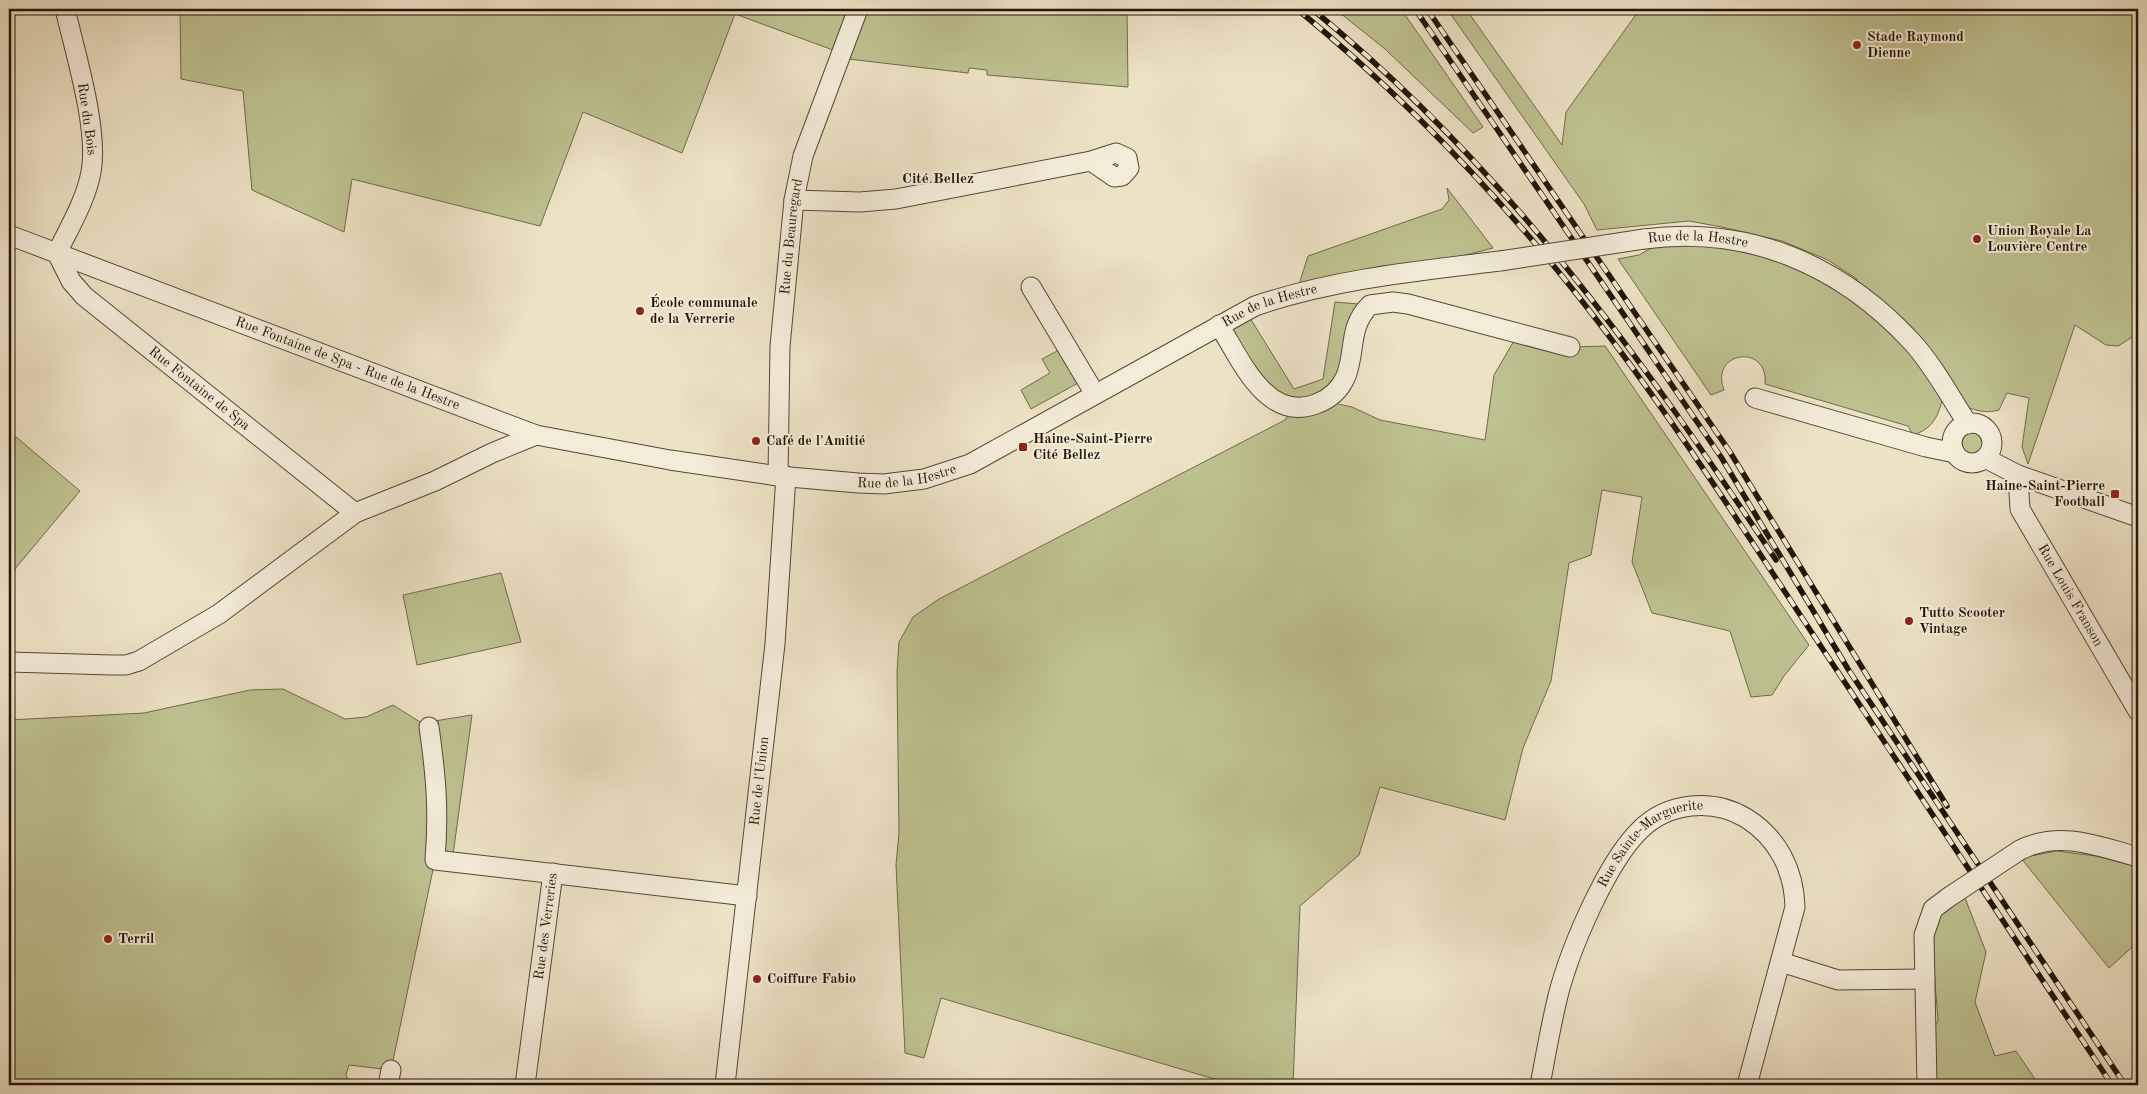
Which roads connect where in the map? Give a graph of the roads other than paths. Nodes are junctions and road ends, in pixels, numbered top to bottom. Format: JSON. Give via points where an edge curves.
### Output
{"nodes":[{"id":1,"x":65,"y":9,"type":"edge"},
{"id":2,"x":858,"y":9,"type":"edge"},
{"id":3,"x":1091,"y":162,"type":"dead end"},
{"id":4,"x":794,"y":200,"type":"junction"},
{"id":5,"x":9,"y":235,"type":"edge"},
{"id":6,"x":57,"y":253,"type":"junction"},
{"id":7,"x":1031,"y":287,"type":"dead end"},
{"id":8,"x":1219,"y":325,"type":"junction"},
{"id":9,"x":1570,"y":347,"type":"dead end"},
{"id":10,"x":1095,"y":394,"type":"junction"},
{"id":11,"x":1755,"y":398,"type":"dead end"},
{"id":12,"x":1968,"y":424,"type":"junction"},
{"id":13,"x":536,"y":436,"type":"junction"},
{"id":14,"x":1955,"y":453,"type":"junction"},
{"id":15,"x":1985,"y":458,"type":"junction"},
{"id":16,"x":2018,"y":475,"type":"junction"},
{"id":17,"x":782,"y":476,"type":"junction"},
{"id":18,"x":355,"y":513,"type":"junction"},
{"id":19,"x":2138,"y":517,"type":"edge"},
{"id":20,"x":12,"y":662,"type":"edge"},
{"id":21,"x":2138,"y":710,"type":"edge"},
{"id":22,"x":429,"y":727,"type":"dead end"},
{"id":23,"x":2138,"y":857,"type":"edge"},
{"id":24,"x":553,"y":873,"type":"junction"},
{"id":25,"x":747,"y":896,"type":"junction"},
{"id":26,"x":1781,"y":962,"type":"junction"},
{"id":27,"x":1925,"y":979,"type":"junction"},
{"id":28,"x":525,"y":1085,"type":"edge"},
{"id":29,"x":725,"y":1085,"type":"edge"},
{"id":30,"x":1540,"y":1085,"type":"edge"},
{"id":31,"x":1747,"y":1085,"type":"edge"},
{"id":32,"x":1927,"y":1085,"type":"edge"}],
"edges":[{"from":1,"to":6,"type":"street","name":"Rue du Bois","via":[[84,91],[93,162],[89,182]]},
{"from":2,"to":4,"type":"street","name":"Rue du Beauregard","via":[[803,156]]},
{"from":3,"to":4,"type":"street","via":[[896,199],[860,202]]},
{"from":4,"to":17,"type":"street","name":"Rue du Beauregard","via":[[780,346]]},
{"from":5,"to":6,"type":"street"},
{"from":6,"to":13,"type":"street","name":"Rue Fontaine de Spa - Rue de la Hestre"},
{"from":6,"to":18,"type":"street","name":"Rue Fontaine de Spa","via":[[71,281],[84,296]]},
{"from":7,"to":10,"type":"street"},
{"from":8,"to":9,"type":"street","via":[[1264,393],[1294,408],[1324,401],[1341,385],[1346,375],[1356,322],[1370,305],[1408,304]]},
{"from":8,"to":10,"type":"street","name":"Rue de la Hestre"},
{"from":8,"to":12,"type":"street","name":"Rue de la Hestre","bridge":true,"via":[[1245,310],[1286,296],[1386,276],[1673,235],[1738,241],[1770,248],[1823,270],[1852,289],[1913,343]]},
{"from":10,"to":17,"type":"street","name":"Rue de la Hestre","via":[[970,464],[924,479],[884,484]]},
{"from":11,"to":14,"type":"street"},
{"from":12,"to":14,"type":"street","via":[[1956,432],[1953,439]]},
{"from":12,"to":15,"type":"street","via":[[1984,427],[1991,436],[1990,450]]},
{"from":13,"to":17,"type":"street","name":"Rue de la Hestre"},
{"from":13,"to":18,"type":"street"},
{"from":14,"to":15,"type":"street","via":[[1968,462]]},
{"from":15,"to":16,"type":"street"},
{"from":16,"to":19,"type":"street"},
{"from":16,"to":21,"type":"street","name":"Rue Louis Franson","via":[[2020,509]]},
{"from":17,"to":25,"type":"street","name":"Rue de l'Union","via":[[775,644]]},
{"from":18,"to":20,"type":"street","via":[[226,609],[139,661],[126,665]]},
{"from":22,"to":24,"type":"street","via":[[437,788],[435,860]]},
{"from":23,"to":27,"type":"street","bridge":true,"via":[[2090,844],[2050,839],[2020,850],[1933,909],[1924,935]]},
{"from":24,"to":25,"type":"street","name":"Rue des Verreries"},
{"from":24,"to":28,"type":"street","name":"Rue des Verreries"},
{"from":25,"to":29,"type":"street","name":"Rue de l'Union"},
{"from":26,"to":27,"type":"street","via":[[1838,980]]},
{"from":26,"to":30,"type":"street","name":"Rue Sainte-Marguerite","via":[[1795,907],[1795,890],[1785,860],[1771,840],[1744,817],[1715,807],[1695,805],[1660,816],[1641,829],[1613,867],[1582,932],[1560,991]]},
{"from":26,"to":31,"type":"street","name":"Rue Sainte-Marguerite"},
{"from":27,"to":32,"type":"street"}]}
